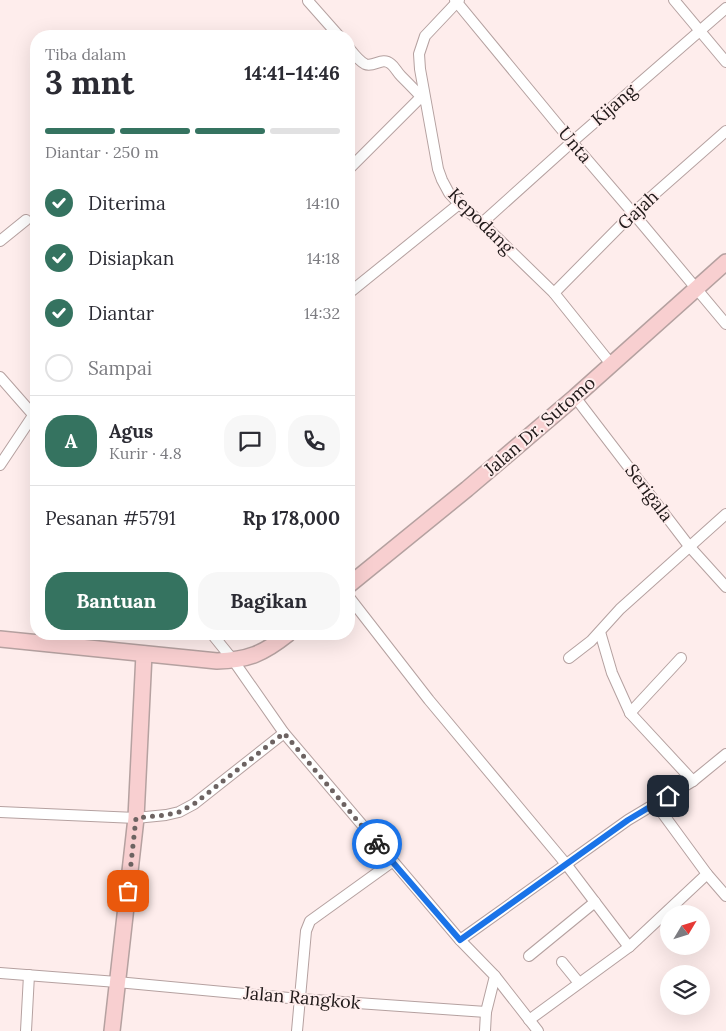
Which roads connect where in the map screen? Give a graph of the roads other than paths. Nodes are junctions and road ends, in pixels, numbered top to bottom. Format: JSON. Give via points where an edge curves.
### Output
{"nodes":[{"id":1,"x":674,"y":0,"type":"edge"},
{"id":2,"x":308,"y":1,"type":"dead end"},
{"id":3,"x":457,"y":1,"type":"edge"},
{"id":4,"x":726,"y":8,"type":"edge"},
{"id":5,"x":334,"y":30,"type":"edge"},
{"id":6,"x":699,"y":30,"type":"junction"},
{"id":7,"x":355,"y":55,"type":"edge"},
{"id":8,"x":726,"y":62,"type":"edge"},
{"id":9,"x":423,"y":99,"type":"junction"},
{"id":10,"x":726,"y":131,"type":"edge"},
{"id":11,"x":572,"y":142,"type":"junction"},
{"id":12,"x":355,"y":163,"type":"edge"},
{"id":13,"x":459,"y":204,"type":"junction"},
{"id":14,"x":633,"y":213,"type":"junction"},
{"id":15,"x":26,"y":220,"type":"dead end"},
{"id":16,"x":482,"y":223,"type":"junction"},
{"id":17,"x":0,"y":241,"type":"edge"},
{"id":18,"x":726,"y":262,"type":"edge"},
{"id":19,"x":355,"y":288,"type":"edge"},
{"id":20,"x":696,"y":289,"type":"junction"},
{"id":21,"x":554,"y":293,"type":"junction"},
{"id":22,"x":726,"y":324,"type":"edge"},
{"id":23,"x":612,"y":364,"type":"junction"},
{"id":24,"x":0,"y":377,"type":"edge"},
{"id":25,"x":575,"y":397,"type":"junction"},
{"id":26,"x":30,"y":410,"type":"edge"},
{"id":27,"x":30,"y":422,"type":"edge"},
{"id":28,"x":0,"y":465,"type":"edge"},
{"id":29,"x":726,"y":514,"type":"edge"},
{"id":30,"x":690,"y":546,"type":"junction"},
{"id":31,"x":355,"y":580,"type":"edge"},
{"id":32,"x":726,"y":587,"type":"edge"},
{"id":33,"x":355,"y":606,"type":"edge"},
{"id":34,"x":600,"y":632,"type":"junction"},
{"id":35,"x":0,"y":639,"type":"edge"},
{"id":36,"x":217,"y":640,"type":"edge"},
{"id":37,"x":275,"y":640,"type":"edge"},
{"id":38,"x":144,"y":654,"type":"junction"},
{"id":39,"x":569,"y":658,"type":"dead end"},
{"id":40,"x":680,"y":658,"type":"dead end"},
{"id":41,"x":233,"y":660,"type":"junction"},
{"id":42,"x":630,"y":713,"type":"junction"},
{"id":43,"x":284,"y":733,"type":"junction"},
{"id":44,"x":726,"y":754,"type":"edge"},
{"id":45,"x":693,"y":780,"type":"junction"},
{"id":46,"x":656,"y":804,"type":"junction"},
{"id":47,"x":0,"y":812,"type":"edge"},
{"id":48,"x":136,"y":818,"type":"junction"},
{"id":49,"x":392,"y":862,"type":"junction"},
{"id":50,"x":566,"y":864,"type":"junction"},
{"id":51,"x":707,"y":874,"type":"junction"},
{"id":52,"x":726,"y":896,"type":"edge"},
{"id":53,"x":595,"y":902,"type":"junction"},
{"id":54,"x":460,"y":940,"type":"junction"},
{"id":55,"x":628,"y":946,"type":"junction"},
{"id":56,"x":529,"y":956,"type":"dead end"},
{"id":57,"x":562,"y":962,"type":"dead end"},
{"id":58,"x":0,"y":973,"type":"edge"},
{"id":59,"x":29,"y":975,"type":"junction"},
{"id":60,"x":495,"y":976,"type":"junction"},
{"id":61,"x":117,"y":982,"type":"junction"},
{"id":62,"x":579,"y":983,"type":"junction"},
{"id":63,"x":300,"y":998,"type":"junction"},
{"id":64,"x":486,"y":1012,"type":"junction"},
{"id":65,"x":529,"y":1020,"type":"junction"},
{"id":66,"x":26,"y":1031,"type":"edge"},
{"id":67,"x":112,"y":1031,"type":"edge"},
{"id":68,"x":297,"y":1031,"type":"edge"},
{"id":69,"x":485,"y":1031,"type":"edge"},
{"id":70,"x":538,"y":1031,"type":"edge"}],
"edges":[{"from":1,"to":6,"type":"street"},
{"from":2,"to":5,"type":"street"},
{"from":3,"to":9,"type":"street","name":"Kepodang","via":[[425,36],[421,46]]},
{"from":3,"to":11,"type":"street","name":"Unta"},
{"from":4,"to":6,"type":"street","name":"Kijang"},
{"from":6,"to":8,"type":"street"},
{"from":6,"to":11,"type":"street","name":"Kijang"},
{"from":7,"to":9,"type":"street","via":[[365,64],[384,60],[391,64]]},
{"from":9,"to":12,"type":"street"},
{"from":9,"to":13,"type":"street","name":"Kepodang","via":[[438,169]]},
{"from":10,"to":14,"type":"street","name":"Gajah"},
{"from":11,"to":14,"type":"street","name":"Unta"},
{"from":11,"to":16,"type":"street","name":"Kijang"},
{"from":13,"to":16,"type":"street","name":"Kepodang"},
{"from":13,"to":19,"type":"street"},
{"from":14,"to":20,"type":"street","name":"Unta"},
{"from":14,"to":21,"type":"street","name":"Gajah"},
{"from":15,"to":17,"type":"street"},
{"from":16,"to":21,"type":"street","name":"Kepodang"},
{"from":18,"to":20,"type":"street","name":"Jalan Dr. Sutomo"},
{"from":20,"to":22,"type":"street","name":"Unta"},
{"from":20,"to":23,"type":"street","name":"Jalan Dr. Sutomo"},
{"from":21,"to":23,"type":"street","name":"Kepodang"},
{"from":23,"to":25,"type":"street","name":"Jalan Dr. Sutomo"},
{"from":24,"to":26,"type":"street"},
{"from":25,"to":30,"type":"street","name":"Serigala"},
{"from":25,"to":31,"type":"street","name":"Jalan Dr. Sutomo"},
{"from":27,"to":28,"type":"street"},
{"from":29,"to":30,"type":"street"},
{"from":30,"to":32,"type":"street","name":"Serigala"},
{"from":30,"to":34,"type":"street","via":[[620,609]]},
{"from":33,"to":50,"type":"street"},
{"from":34,"to":39,"type":"street"},
{"from":34,"to":42,"type":"street","via":[[612,673]]},
{"from":35,"to":38,"type":"street"},
{"from":36,"to":41,"type":"street"},
{"from":37,"to":41,"type":"street","via":[[251,657]]},
{"from":38,"to":41,"type":"street"},
{"from":38,"to":48,"type":"street"},
{"from":40,"to":42,"type":"street"},
{"from":41,"to":43,"type":"street"},
{"from":42,"to":45,"type":"street"},
{"from":43,"to":48,"type":"street","via":[[194,804],[179,812]]},
{"from":43,"to":49,"type":"street"},
{"from":44,"to":45,"type":"street"},
{"from":45,"to":46,"type":"street"},
{"from":46,"to":50,"type":"street"},
{"from":46,"to":51,"type":"street"},
{"from":47,"to":48,"type":"street"},
{"from":48,"to":61,"type":"street"},
{"from":49,"to":54,"type":"street"},
{"from":49,"to":63,"type":"street","via":[[310,921],[306,931]]},
{"from":50,"to":53,"type":"street"},
{"from":50,"to":54,"type":"street"},
{"from":51,"to":52,"type":"street"},
{"from":51,"to":55,"type":"street"},
{"from":53,"to":55,"type":"street"},
{"from":53,"to":56,"type":"street"},
{"from":54,"to":60,"type":"street"},
{"from":55,"to":62,"type":"street"},
{"from":57,"to":62,"type":"street"},
{"from":58,"to":59,"type":"street","name":"Jalan Rangkok"},
{"from":59,"to":61,"type":"street","name":"Jalan Rangkok"},
{"from":59,"to":66,"type":"street"},
{"from":60,"to":64,"type":"street"},
{"from":60,"to":65,"type":"street"},
{"from":61,"to":63,"type":"street","name":"Jalan Rangkok"},
{"from":61,"to":67,"type":"street"},
{"from":62,"to":65,"type":"street"},
{"from":63,"to":64,"type":"street","name":"Jalan Rangkok"},
{"from":63,"to":68,"type":"street"},
{"from":64,"to":69,"type":"street"},
{"from":65,"to":70,"type":"street"}]}
